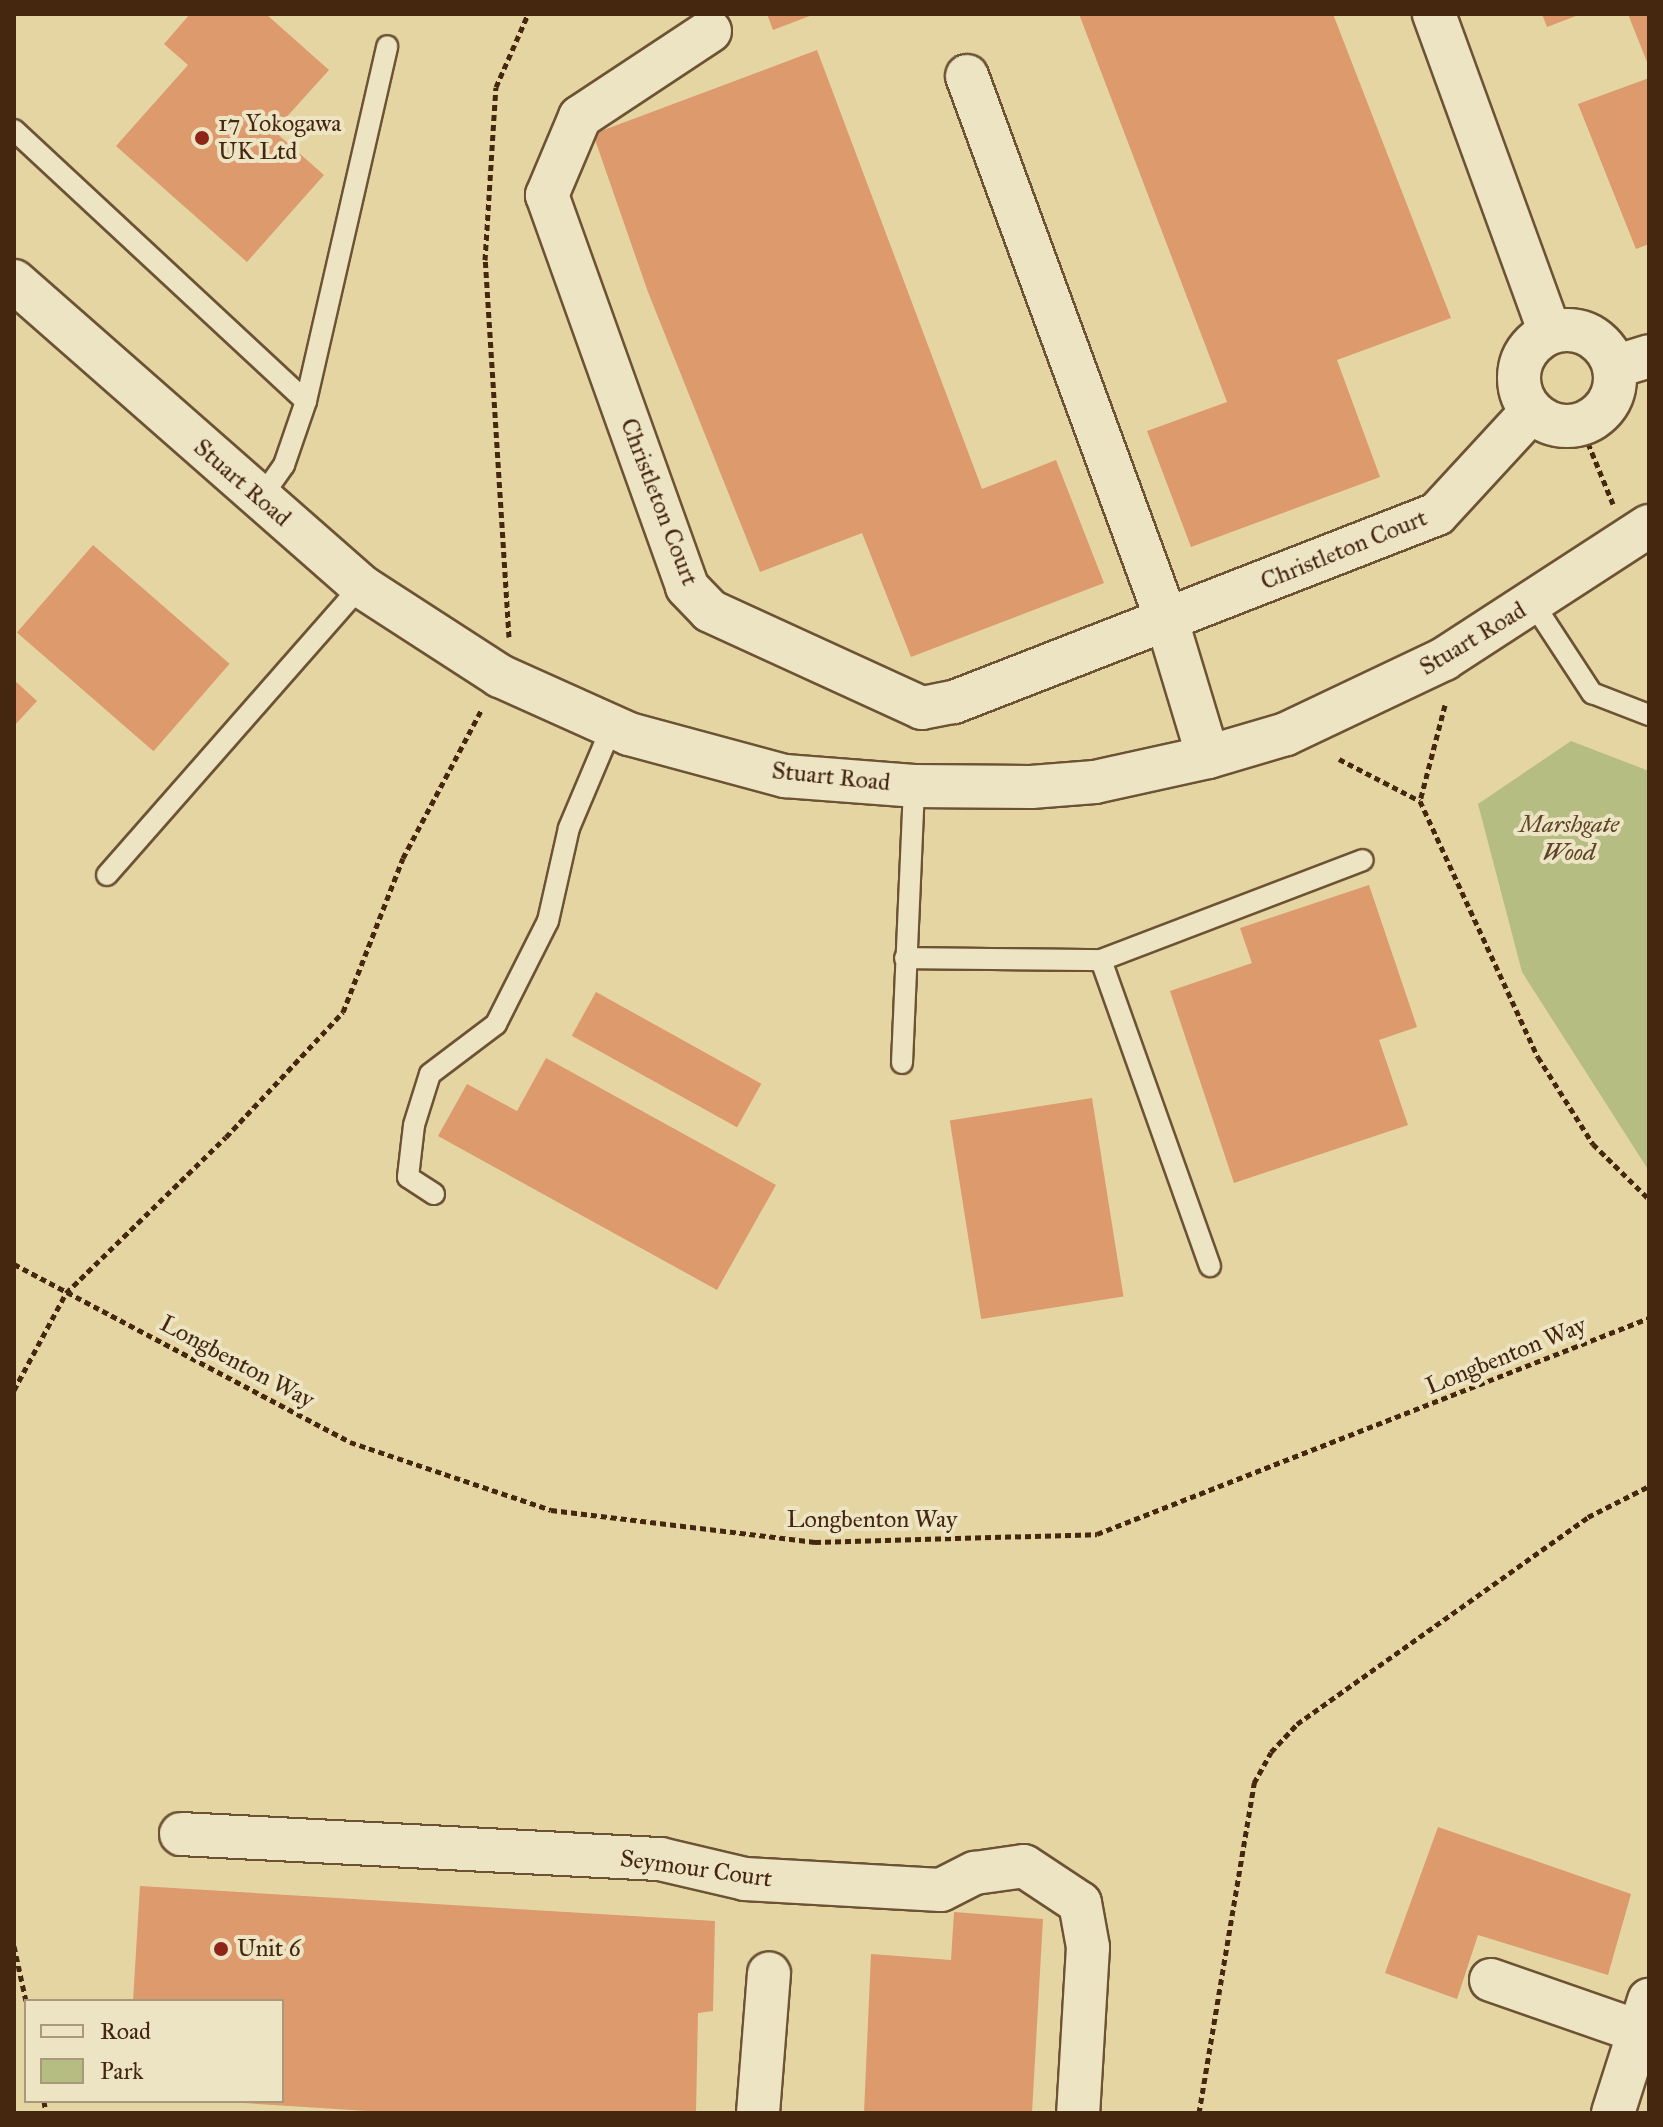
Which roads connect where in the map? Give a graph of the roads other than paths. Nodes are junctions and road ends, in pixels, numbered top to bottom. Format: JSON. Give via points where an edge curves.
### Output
{"nodes":[{"id":1,"x":1434,"y":14,"type":"edge"},
{"id":2,"x":710,"y":31,"type":"dead end"},
{"id":3,"x":387,"y":46,"type":"dead end"},
{"id":4,"x":967,"y":76,"type":"dead end"},
{"id":5,"x":14,"y":130,"type":"edge"},
{"id":6,"x":14,"y":281,"type":"edge"},
{"id":7,"x":1550,"y":333,"type":"junction"},
{"id":8,"x":1632,"y":361,"type":"edge"},
{"id":9,"x":306,"y":401,"type":"junction"},
{"id":10,"x":1532,"y":411,"type":"junction"},
{"id":11,"x":260,"y":499,"type":"junction"},
{"id":12,"x":1633,"y":520,"type":"edge"},
{"id":13,"x":361,"y":586,"type":"junction"},
{"id":14,"x":1533,"y":603,"type":"junction"},
{"id":15,"x":1167,"y":621,"type":"junction"},
{"id":16,"x":1649,"y":715,"type":"edge"},
{"id":17,"x":612,"y":726,"type":"junction"},
{"id":18,"x":1208,"y":757,"type":"junction"},
{"id":19,"x":914,"y":786,"type":"junction"},
{"id":20,"x":1363,"y":860,"type":"dead end"},
{"id":21,"x":107,"y":875,"type":"dead end"},
{"id":22,"x":905,"y":958,"type":"junction"},
{"id":23,"x":1101,"y":960,"type":"junction"},
{"id":24,"x":902,"y":1063,"type":"dead end"},
{"id":25,"x":434,"y":1194,"type":"dead end"},
{"id":26,"x":1210,"y":1266,"type":"dead end"},
{"id":27,"x":181,"y":1834,"type":"dead end"},
{"id":28,"x":769,"y":1973,"type":"dead end"},
{"id":29,"x":1491,"y":1980,"type":"dead end"},
{"id":30,"x":1644,"y":2016,"type":"edge"},
{"id":31,"x":758,"y":2113,"type":"edge"},
{"id":32,"x":1078,"y":2113,"type":"edge"},
{"id":33,"x":1613,"y":2113,"type":"edge"}],
"edges":[{"from":1,"to":7,"type":"street"},
{"from":2,"to":15,"type":"street","name":"Christleton Court","via":[[580,117],[547,195],[687,587],[710,611],[922,708],[954,702]]},
{"from":3,"to":9,"type":"lane"},
{"from":4,"to":15,"type":"street"},
{"from":5,"to":9,"type":"lane"},
{"from":6,"to":11,"type":"street","name":"Stuart Road"},
{"from":7,"to":8,"type":"street","via":[[1582,332],[1608,352]]},
{"from":7,"to":10,"type":"street","via":[[1526,353],[1520,368],[1519,383]]},
{"from":8,"to":10,"type":"street","via":[[1615,382],[1603,411],[1575,426],[1560,426]]},
{"from":9,"to":11,"type":"lane","via":[[284,465]]},
{"from":10,"to":15,"type":"street","name":"Christleton Court","via":[[1437,514]]},
{"from":11,"to":13,"type":"street","name":"Stuart Road"},
{"from":12,"to":14,"type":"street","name":"Stuart Road"},
{"from":13,"to":17,"type":"street","name":"Stuart Road","via":[[500,676]]},
{"from":13,"to":21,"type":"lane"},
{"from":14,"to":16,"type":"lane","via":[[1592,693]]},
{"from":14,"to":18,"type":"street","name":"Stuart Road","via":[[1368,698],[1286,734]]},
{"from":15,"to":18,"type":"street"},
{"from":17,"to":19,"type":"street","name":"Stuart Road","via":[[785,776]]},
{"from":17,"to":25,"type":"lane","via":[[569,828],[548,921],[496,1024],[430,1074],[414,1125],[408,1177]]},
{"from":18,"to":19,"type":"street","name":"Stuart Road","via":[[1095,782]]},
{"from":19,"to":22,"type":"lane"},
{"from":20,"to":23,"type":"lane"},
{"from":22,"to":23,"type":"lane"},
{"from":22,"to":24,"type":"lane"},
{"from":23,"to":26,"type":"lane"},
{"from":27,"to":32,"type":"street","name":"Seymour Court","via":[[660,1859],[745,1879],[941,1890],[975,1873],[1024,1866],[1080,1903],[1088,1947]]},
{"from":28,"to":31,"type":"street"},
{"from":29,"to":30,"type":"street"},
{"from":30,"to":33,"type":"street"}]}
